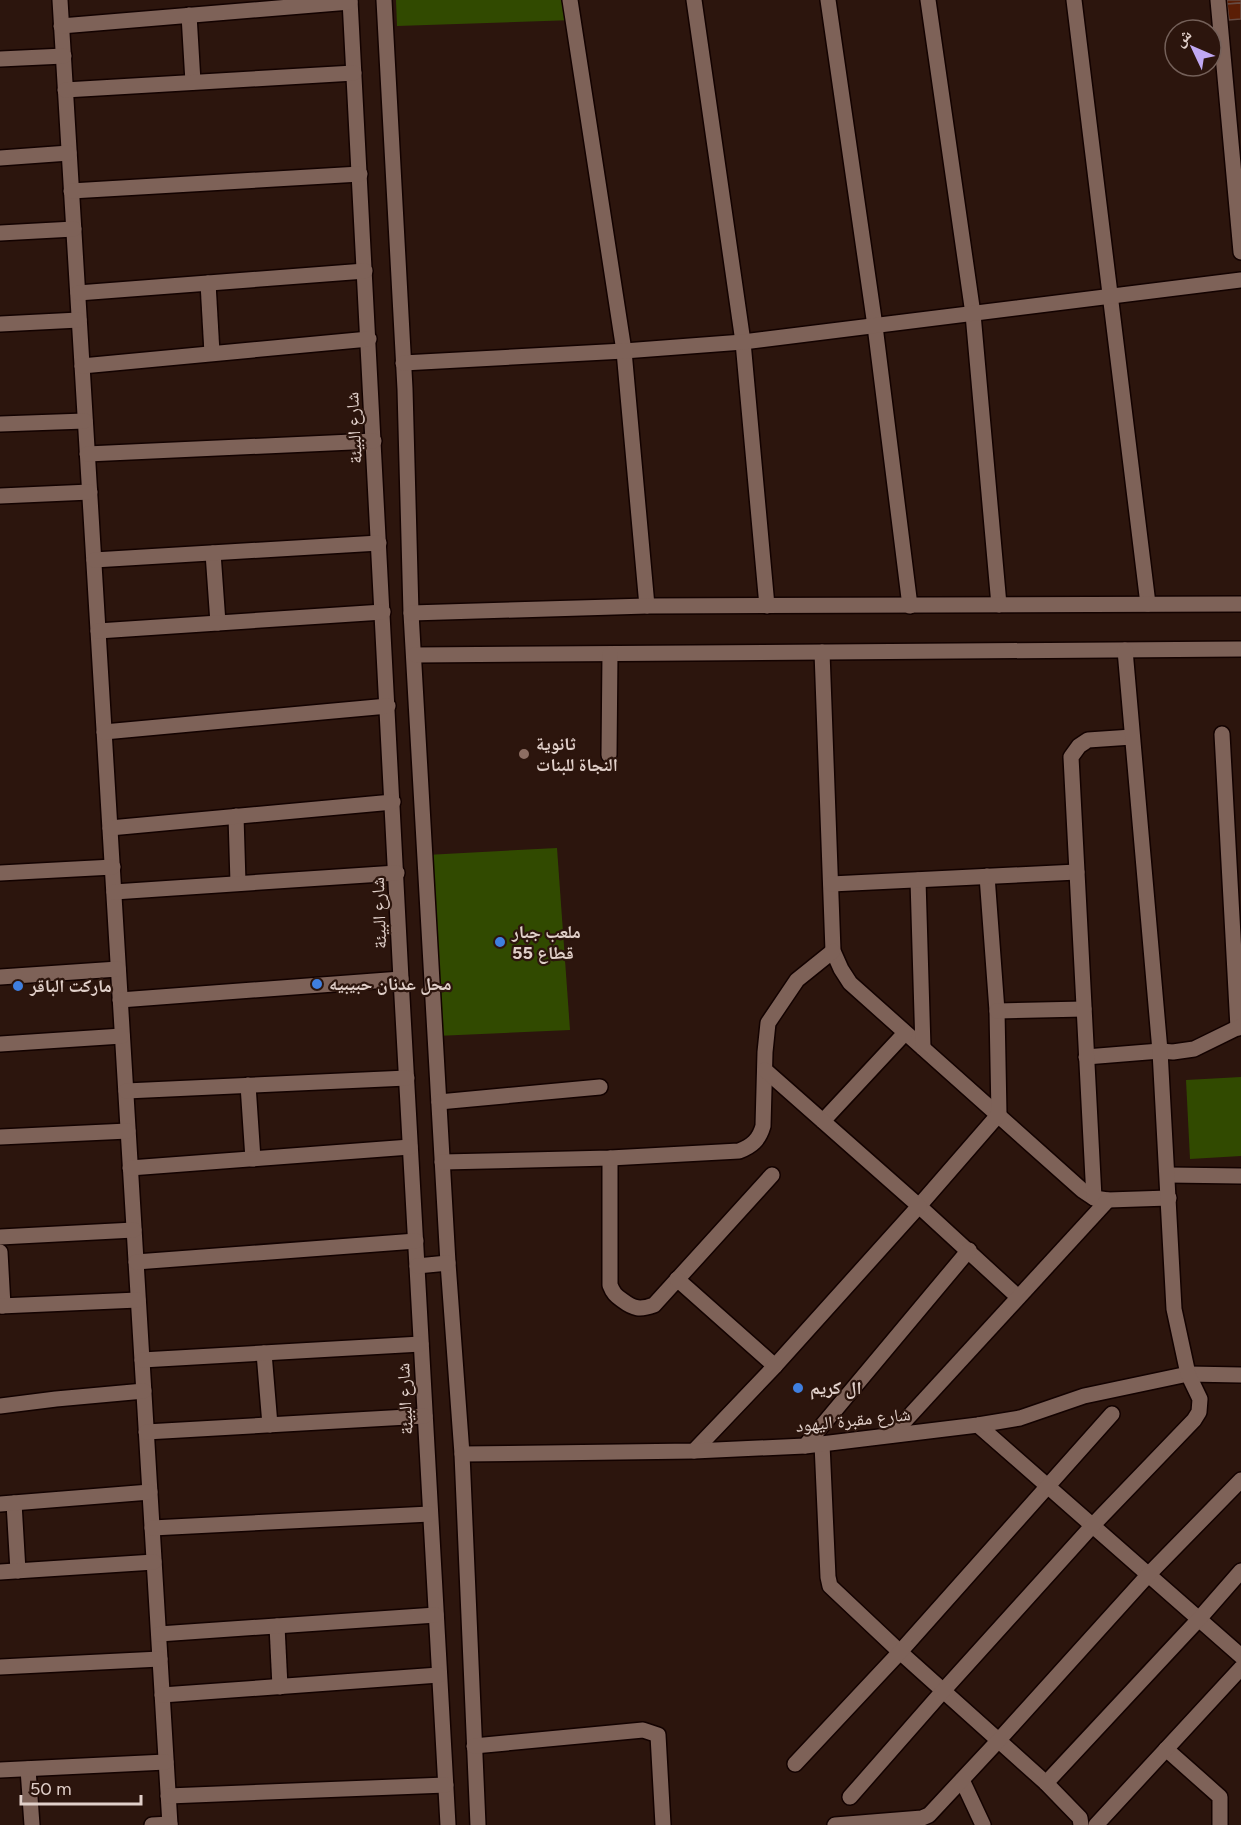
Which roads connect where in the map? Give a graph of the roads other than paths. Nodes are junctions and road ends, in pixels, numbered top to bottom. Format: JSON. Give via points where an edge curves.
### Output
{"nodes":[{"id":1,"x":60,"y":0,"type":"edge"},
{"id":2,"x":384,"y":0,"type":"edge"},
{"id":3,"x":570,"y":0,"type":"edge"},
{"id":4,"x":694,"y":0,"type":"edge"},
{"id":5,"x":828,"y":0,"type":"edge"},
{"id":6,"x":928,"y":0,"type":"edge"},
{"id":7,"x":1074,"y":0,"type":"edge"},
{"id":8,"x":1218,"y":0,"type":"edge"},
{"id":9,"x":350,"y":1,"type":"edge"},
{"id":10,"x":189,"y":15,"type":"junction"},
{"id":11,"x":62,"y":26,"type":"junction"},
{"id":12,"x":64,"y":56,"type":"junction"},
{"id":13,"x":0,"y":58,"type":"edge"},
{"id":14,"x":354,"y":73,"type":"junction"},
{"id":15,"x":193,"y":82,"type":"junction"},
{"id":16,"x":65,"y":90,"type":"junction"},
{"id":17,"x":69,"y":153,"type":"junction"},
{"id":18,"x":0,"y":158,"type":"edge"},
{"id":19,"x":360,"y":174,"type":"junction"},
{"id":20,"x":71,"y":191,"type":"junction"},
{"id":21,"x":74,"y":229,"type":"junction"},
{"id":22,"x":0,"y":233,"type":"edge"},
{"id":23,"x":1241,"y":252,"type":"edge"},
{"id":24,"x":365,"y":271,"type":"junction"},
{"id":25,"x":1241,"y":280,"type":"edge"},
{"id":26,"x":207,"y":283,"type":"junction"},
{"id":27,"x":78,"y":293,"type":"junction"},
{"id":28,"x":1112,"y":297,"type":"junction"},
{"id":29,"x":973,"y":314,"type":"junction"},
{"id":30,"x":79,"y":320,"type":"junction"},
{"id":31,"x":0,"y":324,"type":"edge"},
{"id":32,"x":875,"y":326,"type":"junction"},
{"id":33,"x":369,"y":339,"type":"junction"},
{"id":34,"x":743,"y":342,"type":"junction"},
{"id":35,"x":624,"y":351,"type":"junction"},
{"id":36,"x":212,"y":353,"type":"junction"},
{"id":37,"x":404,"y":363,"type":"junction"},
{"id":38,"x":82,"y":366,"type":"junction"},
{"id":39,"x":85,"y":421,"type":"junction"},
{"id":40,"x":0,"y":424,"type":"edge"},
{"id":41,"x":374,"y":441,"type":"junction"},
{"id":42,"x":87,"y":454,"type":"junction"},
{"id":43,"x":90,"y":492,"type":"junction"},
{"id":44,"x":0,"y":496,"type":"edge"},
{"id":45,"x":379,"y":543,"type":"junction"},
{"id":46,"x":213,"y":553,"type":"junction"},
{"id":47,"x":94,"y":560,"type":"junction"},
{"id":48,"x":1148,"y":603,"type":"junction"},
{"id":49,"x":1241,"y":604,"type":"edge"},
{"id":50,"x":999,"y":605,"type":"junction"},
{"id":51,"x":647,"y":606,"type":"junction"},
{"id":52,"x":767,"y":606,"type":"junction"},
{"id":53,"x":910,"y":606,"type":"junction"},
{"id":54,"x":383,"y":612,"type":"junction"},
{"id":55,"x":411,"y":613,"type":"junction"},
{"id":56,"x":218,"y":623,"type":"junction"},
{"id":57,"x":98,"y":631,"type":"junction"},
{"id":58,"x":1241,"y":649,"type":"edge"},
{"id":59,"x":1125,"y":650,"type":"junction"},
{"id":60,"x":822,"y":652,"type":"junction"},
{"id":61,"x":610,"y":654,"type":"junction"},
{"id":62,"x":415,"y":655,"type":"junction"},
{"id":63,"x":388,"y":706,"type":"junction"},
{"id":64,"x":104,"y":732,"type":"junction"},
{"id":65,"x":1222,"y":734,"type":"dead end"},
{"id":66,"x":1132,"y":737,"type":"junction"},
{"id":67,"x":609,"y":755,"type":"dead end"},
{"id":68,"x":393,"y":802,"type":"junction"},
{"id":69,"x":236,"y":816,"type":"junction"},
{"id":70,"x":110,"y":828,"type":"junction"},
{"id":71,"x":113,"y":867,"type":"junction"},
{"id":72,"x":1077,"y":872,"type":"junction"},
{"id":73,"x":0,"y":873,"type":"edge"},
{"id":74,"x":397,"y":873,"type":"junction"},
{"id":75,"x":987,"y":876,"type":"junction"},
{"id":76,"x":918,"y":880,"type":"junction"},
{"id":77,"x":238,"y":883,"type":"junction"},
{"id":78,"x":831,"y":884,"type":"junction"},
{"id":79,"x":114,"y":892,"type":"junction"},
{"id":80,"x":833,"y":951,"type":"junction"},
{"id":81,"x":118,"y":969,"type":"junction"},
{"id":82,"x":0,"y":977,"type":"edge"},
{"id":83,"x":401,"y":979,"type":"junction"},
{"id":84,"x":120,"y":1000,"type":"junction"},
{"id":85,"x":1084,"y":1009,"type":"junction"},
{"id":86,"x":997,"y":1011,"type":"junction"},
{"id":87,"x":1240,"y":1027,"type":"edge"},
{"id":88,"x":905,"y":1033,"type":"junction"},
{"id":89,"x":122,"y":1036,"type":"junction"},
{"id":90,"x":0,"y":1044,"type":"edge"},
{"id":91,"x":923,"y":1048,"type":"junction"},
{"id":92,"x":1160,"y":1051,"type":"junction"},
{"id":93,"x":1086,"y":1057,"type":"junction"},
{"id":94,"x":765,"y":1070,"type":"junction"},
{"id":95,"x":407,"y":1078,"type":"junction"},
{"id":96,"x":248,"y":1085,"type":"junction"},
{"id":97,"x":600,"y":1087,"type":"dead end"},
{"id":98,"x":126,"y":1091,"type":"junction"},
{"id":99,"x":439,"y":1102,"type":"junction"},
{"id":100,"x":999,"y":1114,"type":"junction"},
{"id":101,"x":823,"y":1121,"type":"junction"},
{"id":102,"x":128,"y":1131,"type":"junction"},
{"id":103,"x":0,"y":1137,"type":"edge"},
{"id":104,"x":410,"y":1147,"type":"junction"},
{"id":105,"x":610,"y":1158,"type":"junction"},
{"id":106,"x":253,"y":1159,"type":"junction"},
{"id":107,"x":442,"y":1162,"type":"junction"},
{"id":108,"x":130,"y":1168,"type":"junction"},
{"id":109,"x":772,"y":1175,"type":"dead end"},
{"id":110,"x":1168,"y":1175,"type":"junction"},
{"id":111,"x":1241,"y":1176,"type":"edge"},
{"id":112,"x":1169,"y":1198,"type":"junction"},
{"id":113,"x":1101,"y":1199,"type":"junction"},
{"id":114,"x":919,"y":1206,"type":"junction"},
{"id":115,"x":134,"y":1230,"type":"junction"},
{"id":116,"x":0,"y":1237,"type":"edge"},
{"id":117,"x":416,"y":1241,"type":"junction"},
{"id":118,"x":969,"y":1250,"type":"junction"},
{"id":119,"x":0,"y":1252,"type":"edge"},
{"id":120,"x":136,"y":1262,"type":"junction"},
{"id":121,"x":448,"y":1263,"type":"junction"},
{"id":122,"x":417,"y":1266,"type":"junction"},
{"id":123,"x":676,"y":1279,"type":"junction"},
{"id":124,"x":1018,"y":1297,"type":"junction"},
{"id":125,"x":138,"y":1300,"type":"junction"},
{"id":126,"x":2,"y":1306,"type":"edge"},
{"id":127,"x":421,"y":1344,"type":"junction"},
{"id":128,"x":264,"y":1353,"type":"junction"},
{"id":129,"x":142,"y":1360,"type":"junction"},
{"id":130,"x":775,"y":1366,"type":"junction"},
{"id":131,"x":1188,"y":1374,"type":"junction"},
{"id":132,"x":1241,"y":1375,"type":"edge"},
{"id":133,"x":144,"y":1391,"type":"junction"},
{"id":134,"x":0,"y":1406,"type":"edge"},
{"id":135,"x":1112,"y":1414,"type":"dead end"},
{"id":136,"x":425,"y":1416,"type":"junction"},
{"id":137,"x":270,"y":1425,"type":"junction"},
{"id":138,"x":978,"y":1425,"type":"junction"},
{"id":139,"x":146,"y":1432,"type":"junction"},
{"id":140,"x":892,"y":1436,"type":"junction"},
{"id":141,"x":822,"y":1444,"type":"junction"},
{"id":142,"x":805,"y":1446,"type":"junction"},
{"id":143,"x":694,"y":1451,"type":"junction"},
{"id":144,"x":462,"y":1454,"type":"junction"},
{"id":145,"x":1241,"y":1480,"type":"edge"},
{"id":146,"x":1049,"y":1486,"type":"junction"},
{"id":147,"x":150,"y":1492,"type":"junction"},
{"id":148,"x":7,"y":1504,"type":"edge"},
{"id":149,"x":430,"y":1514,"type":"junction"},
{"id":150,"x":1093,"y":1525,"type":"junction"},
{"id":151,"x":152,"y":1528,"type":"junction"},
{"id":152,"x":154,"y":1562,"type":"junction"},
{"id":153,"x":18,"y":1571,"type":"junction"},
{"id":154,"x":1241,"y":1571,"type":"edge"},
{"id":155,"x":0,"y":1572,"type":"edge"},
{"id":156,"x":1149,"y":1574,"type":"junction"},
{"id":157,"x":436,"y":1615,"type":"junction"},
{"id":158,"x":1199,"y":1619,"type":"junction"},
{"id":159,"x":277,"y":1626,"type":"junction"},
{"id":160,"x":159,"y":1634,"type":"junction"},
{"id":161,"x":900,"y":1652,"type":"junction"},
{"id":162,"x":1241,"y":1656,"type":"edge"},
{"id":163,"x":160,"y":1659,"type":"junction"},
{"id":164,"x":0,"y":1667,"type":"edge"},
{"id":165,"x":1241,"y":1668,"type":"edge"},
{"id":166,"x":439,"y":1675,"type":"junction"},
{"id":167,"x":280,"y":1687,"type":"junction"},
{"id":168,"x":943,"y":1691,"type":"junction"},
{"id":169,"x":162,"y":1695,"type":"junction"},
{"id":170,"x":998,"y":1741,"type":"junction"},
{"id":171,"x":474,"y":1746,"type":"junction"},
{"id":172,"x":1166,"y":1749,"type":"junction"},
{"id":173,"x":166,"y":1762,"type":"junction"},
{"id":174,"x":795,"y":1764,"type":"dead end"},
{"id":175,"x":28,"y":1769,"type":"junction"},
{"id":176,"x":0,"y":1770,"type":"edge"},
{"id":177,"x":962,"y":1780,"type":"junction"},
{"id":178,"x":1046,"y":1784,"type":"junction"},
{"id":179,"x":446,"y":1785,"type":"junction"},
{"id":180,"x":168,"y":1796,"type":"junction"},
{"id":181,"x":850,"y":1797,"type":"dead end"},
{"id":182,"x":923,"y":1821,"type":"edge"},
{"id":183,"x":170,"y":1824,"type":"edge"},
{"id":184,"x":860,"y":1824,"type":"edge"},
{"id":185,"x":32,"y":1825,"type":"edge"},
{"id":186,"x":152,"y":1825,"type":"edge"},
{"id":187,"x":448,"y":1825,"type":"edge"},
{"id":188,"x":478,"y":1825,"type":"edge"},
{"id":189,"x":663,"y":1825,"type":"edge"},
{"id":190,"x":834,"y":1825,"type":"edge"},
{"id":191,"x":983,"y":1825,"type":"edge"},
{"id":192,"x":1081,"y":1825,"type":"edge"},
{"id":193,"x":1096,"y":1825,"type":"edge"},
{"id":194,"x":1220,"y":1825,"type":"edge"}],
"edges":[{"from":1,"to":11,"type":"street"},
{"from":2,"to":37,"type":"street"},
{"from":3,"to":35,"type":"street"},
{"from":4,"to":34,"type":"street"},
{"from":5,"to":32,"type":"street"},
{"from":6,"to":29,"type":"street"},
{"from":7,"to":28,"type":"street"},
{"from":8,"to":23,"type":"street"},
{"from":9,"to":10,"type":"street"},
{"from":9,"to":14,"type":"street","name":"شارع البيئة"},
{"from":10,"to":11,"type":"street"},
{"from":10,"to":15,"type":"street"},
{"from":11,"to":12,"type":"street"},
{"from":12,"to":13,"type":"street"},
{"from":12,"to":16,"type":"street"},
{"from":14,"to":15,"type":"street"},
{"from":14,"to":19,"type":"street","name":"شارع البيئة"},
{"from":15,"to":16,"type":"street"},
{"from":16,"to":17,"type":"street"},
{"from":17,"to":18,"type":"street"},
{"from":17,"to":20,"type":"street"},
{"from":19,"to":20,"type":"street"},
{"from":19,"to":24,"type":"street","name":"شارع البيئة"},
{"from":20,"to":21,"type":"street"},
{"from":21,"to":22,"type":"street"},
{"from":21,"to":27,"type":"street"},
{"from":24,"to":26,"type":"street"},
{"from":24,"to":33,"type":"street","name":"شارع البيئة"},
{"from":25,"to":28,"type":"street"},
{"from":26,"to":27,"type":"street"},
{"from":26,"to":36,"type":"street"},
{"from":27,"to":30,"type":"street"},
{"from":28,"to":29,"type":"street"},
{"from":28,"to":48,"type":"street"},
{"from":29,"to":32,"type":"street"},
{"from":29,"to":50,"type":"street"},
{"from":30,"to":31,"type":"street"},
{"from":30,"to":38,"type":"street"},
{"from":32,"to":34,"type":"street"},
{"from":32,"to":53,"type":"street"},
{"from":33,"to":36,"type":"street"},
{"from":33,"to":41,"type":"street","name":"شارع البيئة"},
{"from":34,"to":35,"type":"street"},
{"from":34,"to":52,"type":"street"},
{"from":35,"to":37,"type":"street"},
{"from":35,"to":51,"type":"street"},
{"from":36,"to":38,"type":"street"},
{"from":37,"to":55,"type":"street"},
{"from":38,"to":39,"type":"street"},
{"from":39,"to":40,"type":"street"},
{"from":39,"to":42,"type":"street"},
{"from":41,"to":42,"type":"street"},
{"from":41,"to":45,"type":"street","name":"شارع البيئة"},
{"from":42,"to":43,"type":"street"},
{"from":43,"to":44,"type":"street"},
{"from":43,"to":47,"type":"street"},
{"from":45,"to":46,"type":"street"},
{"from":45,"to":54,"type":"street","name":"شارع البيئة"},
{"from":46,"to":47,"type":"street"},
{"from":46,"to":56,"type":"street"},
{"from":47,"to":57,"type":"street"},
{"from":48,"to":49,"type":"street"},
{"from":48,"to":50,"type":"street"},
{"from":50,"to":53,"type":"street"},
{"from":51,"to":52,"type":"street"},
{"from":51,"to":55,"type":"street"},
{"from":52,"to":53,"type":"street"},
{"from":54,"to":56,"type":"street"},
{"from":54,"to":63,"type":"street","name":"شارع البيئة"},
{"from":55,"to":62,"type":"street"},
{"from":56,"to":57,"type":"street"},
{"from":57,"to":64,"type":"street"},
{"from":58,"to":59,"type":"street"},
{"from":59,"to":60,"type":"street"},
{"from":59,"to":66,"type":"street"},
{"from":60,"to":61,"type":"street"},
{"from":60,"to":78,"type":"street"},
{"from":61,"to":62,"type":"street"},
{"from":61,"to":67,"type":"street"},
{"from":62,"to":99,"type":"street"},
{"from":63,"to":64,"type":"street"},
{"from":63,"to":68,"type":"street","name":"شارع البيئة"},
{"from":64,"to":70,"type":"street"},
{"from":65,"to":87,"type":"street"},
{"from":66,"to":72,"type":"street","via":[[1088,740],[1071,757]]},
{"from":66,"to":92,"type":"street"},
{"from":68,"to":69,"type":"street"},
{"from":68,"to":74,"type":"street","name":"شارع البيئة"},
{"from":69,"to":70,"type":"street"},
{"from":69,"to":77,"type":"street"},
{"from":70,"to":71,"type":"street"},
{"from":71,"to":73,"type":"street"},
{"from":71,"to":79,"type":"street"},
{"from":72,"to":75,"type":"street"},
{"from":72,"to":85,"type":"street"},
{"from":74,"to":77,"type":"street"},
{"from":74,"to":83,"type":"street","name":"شارع البيئة"},
{"from":75,"to":76,"type":"street"},
{"from":75,"to":86,"type":"street"},
{"from":76,"to":78,"type":"street"},
{"from":76,"to":91,"type":"street"},
{"from":77,"to":79,"type":"street"},
{"from":78,"to":80,"type":"street"},
{"from":79,"to":81,"type":"street"},
{"from":80,"to":88,"type":"street","via":[[850,983]]},
{"from":80,"to":94,"type":"street","via":[[797,980],[768,1023]]},
{"from":81,"to":82,"type":"street"},
{"from":81,"to":84,"type":"street"},
{"from":83,"to":84,"type":"street"},
{"from":83,"to":95,"type":"street","name":"شارع البيئة"},
{"from":84,"to":89,"type":"street"},
{"from":85,"to":86,"type":"street"},
{"from":85,"to":93,"type":"street"},
{"from":86,"to":100,"type":"street"},
{"from":87,"to":92,"type":"street","via":[[1194,1049]]},
{"from":88,"to":91,"type":"street"},
{"from":88,"to":101,"type":"street"},
{"from":89,"to":90,"type":"street"},
{"from":89,"to":98,"type":"street"},
{"from":91,"to":100,"type":"street"},
{"from":92,"to":93,"type":"street"},
{"from":92,"to":110,"type":"street"},
{"from":93,"to":113,"type":"street"},
{"from":94,"to":101,"type":"street"},
{"from":94,"to":105,"type":"street","via":[[763,1126],[747,1148]]},
{"from":95,"to":96,"type":"street"},
{"from":95,"to":104,"type":"street","name":"شارع البيئة"},
{"from":96,"to":98,"type":"street"},
{"from":96,"to":106,"type":"street"},
{"from":97,"to":99,"type":"street"},
{"from":98,"to":102,"type":"street"},
{"from":99,"to":107,"type":"street"},
{"from":100,"to":113,"type":"street","via":[[1082,1190]]},
{"from":100,"to":114,"type":"street"},
{"from":101,"to":114,"type":"street"},
{"from":102,"to":103,"type":"street"},
{"from":102,"to":108,"type":"street"},
{"from":104,"to":106,"type":"street"},
{"from":104,"to":117,"type":"street","name":"شارع البيئة"},
{"from":105,"to":107,"type":"street"},
{"from":105,"to":123,"type":"street","via":[[613,1293],[633,1308],[643,1309],[654,1305]]},
{"from":106,"to":108,"type":"street"},
{"from":107,"to":121,"type":"street"},
{"from":108,"to":115,"type":"street"},
{"from":109,"to":123,"type":"street"},
{"from":110,"to":111,"type":"street"},
{"from":110,"to":112,"type":"street"},
{"from":112,"to":113,"type":"street"},
{"from":112,"to":131,"type":"street","via":[[1174,1309]]},
{"from":113,"to":124,"type":"street"},
{"from":114,"to":118,"type":"street"},
{"from":114,"to":130,"type":"street"},
{"from":115,"to":116,"type":"street"},
{"from":115,"to":120,"type":"street"},
{"from":117,"to":120,"type":"street"},
{"from":117,"to":122,"type":"street","name":"شارع البيئة"},
{"from":118,"to":124,"type":"street"},
{"from":118,"to":142,"type":"street"},
{"from":119,"to":126,"type":"street"},
{"from":120,"to":125,"type":"street"},
{"from":121,"to":122,"type":"street"},
{"from":121,"to":144,"type":"street"},
{"from":122,"to":127,"type":"street","name":"شارع البيئة"},
{"from":123,"to":130,"type":"street"},
{"from":124,"to":140,"type":"street"},
{"from":125,"to":126,"type":"street"},
{"from":125,"to":129,"type":"street"},
{"from":127,"to":128,"type":"street"},
{"from":127,"to":136,"type":"street","name":"شارع البيئة"},
{"from":128,"to":129,"type":"street"},
{"from":128,"to":137,"type":"street"},
{"from":129,"to":133,"type":"street"},
{"from":130,"to":143,"type":"street"},
{"from":131,"to":132,"type":"street","name":"شارع مقبرة اليهود"},
{"from":131,"to":138,"type":"street","name":"شارع مقبرة اليهود","via":[[1084,1396],[1020,1418]]},
{"from":131,"to":150,"type":"street","via":[[1200,1399],[1194,1420]]},
{"from":133,"to":134,"type":"street"},
{"from":133,"to":139,"type":"street"},
{"from":135,"to":146,"type":"street"},
{"from":136,"to":137,"type":"street"},
{"from":136,"to":149,"type":"street","name":"شارع البيئة"},
{"from":137,"to":139,"type":"street"},
{"from":138,"to":140,"type":"street","name":"شارع مقبرة اليهود"},
{"from":138,"to":146,"type":"street"},
{"from":139,"to":147,"type":"street"},
{"from":140,"to":141,"type":"street","name":"شارع مقبرة اليهود"},
{"from":141,"to":142,"type":"street","name":"شارع مقبرة اليهود"},
{"from":141,"to":161,"type":"street","via":[[830,1586]]},
{"from":142,"to":143,"type":"street","name":"شارع مقبرة اليهود"},
{"from":143,"to":144,"type":"street","name":"شارع مقبرة اليهود"},
{"from":144,"to":171,"type":"street"},
{"from":145,"to":156,"type":"street"},
{"from":146,"to":150,"type":"street"},
{"from":146,"to":161,"type":"street"},
{"from":147,"to":148,"type":"street"},
{"from":147,"to":151,"type":"street"},
{"from":148,"to":153,"type":"street"},
{"from":149,"to":151,"type":"street"},
{"from":149,"to":157,"type":"street","name":"شارع البيئة"},
{"from":150,"to":156,"type":"street"},
{"from":150,"to":168,"type":"street"},
{"from":151,"to":152,"type":"street"},
{"from":152,"to":153,"type":"street"},
{"from":152,"to":160,"type":"street"},
{"from":153,"to":155,"type":"street"},
{"from":154,"to":158,"type":"street"},
{"from":156,"to":158,"type":"street"},
{"from":156,"to":170,"type":"street"},
{"from":157,"to":159,"type":"street"},
{"from":157,"to":166,"type":"street","name":"شارع البيئة"},
{"from":158,"to":162,"type":"street"},
{"from":158,"to":178,"type":"street"},
{"from":159,"to":160,"type":"street"},
{"from":159,"to":167,"type":"street"},
{"from":160,"to":163,"type":"street"},
{"from":161,"to":168,"type":"street"},
{"from":161,"to":174,"type":"street"},
{"from":163,"to":164,"type":"street"},
{"from":163,"to":169,"type":"street"},
{"from":165,"to":172,"type":"street"},
{"from":166,"to":167,"type":"street"},
{"from":166,"to":179,"type":"street","name":"شارع البيئة"},
{"from":167,"to":169,"type":"street"},
{"from":168,"to":170,"type":"street"},
{"from":168,"to":181,"type":"street"},
{"from":169,"to":173,"type":"street"},
{"from":170,"to":177,"type":"street"},
{"from":170,"to":178,"type":"street"},
{"from":171,"to":188,"type":"street"},
{"from":171,"to":189,"type":"street","via":[[643,1731],[658,1735]]},
{"from":172,"to":193,"type":"street"},
{"from":172,"to":194,"type":"street","via":[[1220,1797]]},
{"from":173,"to":175,"type":"street"},
{"from":173,"to":180,"type":"street"},
{"from":175,"to":176,"type":"street"},
{"from":175,"to":185,"type":"street"},
{"from":177,"to":182,"type":"street"},
{"from":177,"to":191,"type":"street"},
{"from":178,"to":192,"type":"street","via":[[1080,1818]]},
{"from":179,"to":180,"type":"street"},
{"from":179,"to":187,"type":"street","name":"شارع البيئة"},
{"from":180,"to":183,"type":"street"},
{"from":182,"to":184,"type":"street"},
{"from":183,"to":186,"type":"street"},
{"from":184,"to":190,"type":"street"}]}
